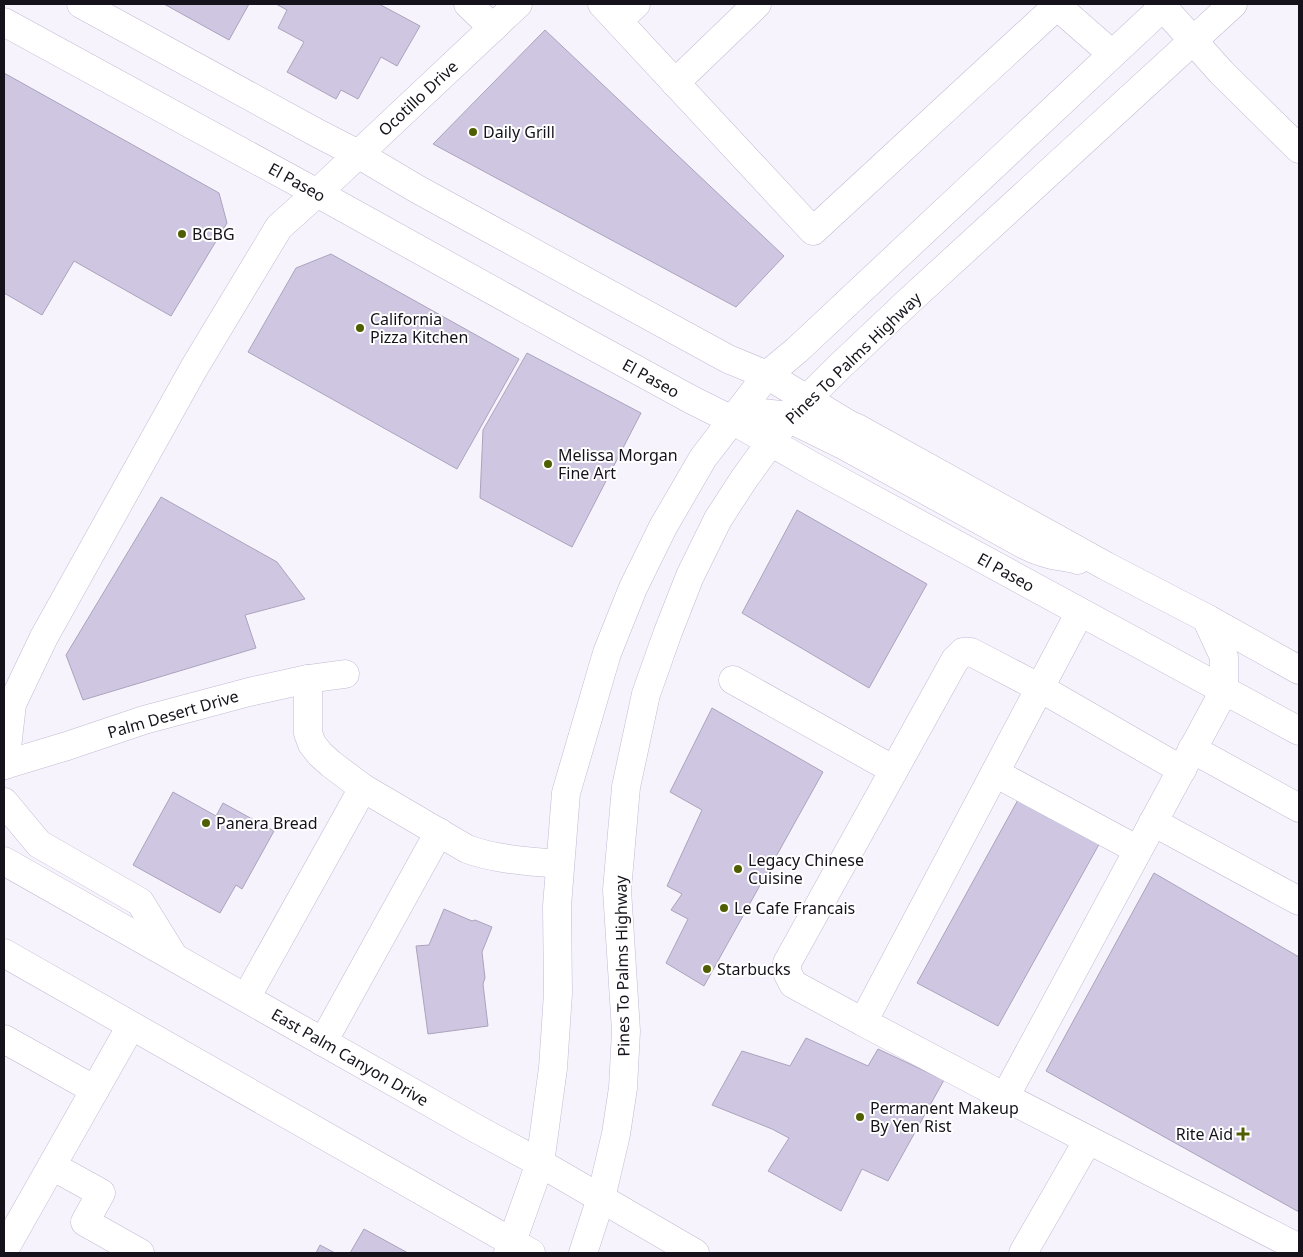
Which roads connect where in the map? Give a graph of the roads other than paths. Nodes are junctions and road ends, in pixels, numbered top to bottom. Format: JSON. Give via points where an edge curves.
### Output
{"nodes":[{"id":1,"x":81,"y":4,"type":"edge"},
{"id":2,"x":468,"y":4,"type":"edge"},
{"id":3,"x":518,"y":4,"type":"edge"},
{"id":4,"x":757,"y":4,"type":"edge"},
{"id":5,"x":1233,"y":4,"type":"edge"},
{"id":6,"x":1058,"y":5,"type":"edge"},
{"id":7,"x":1164,"y":5,"type":"edge"},
{"id":8,"x":619,"y":9,"type":"edge"},
{"id":9,"x":4,"y":22,"type":"edge"},
{"id":10,"x":493,"y":28,"type":"junction"},
{"id":11,"x":1193,"y":40,"type":"junction"},
{"id":12,"x":1112,"y":54,"type":"junction"},
{"id":13,"x":675,"y":83,"type":"junction"},
{"id":14,"x":1299,"y":149,"type":"edge"},
{"id":15,"x":358,"y":154,"type":"junction"},
{"id":16,"x":317,"y":193,"type":"junction"},
{"id":17,"x":767,"y":375,"type":"junction"},
{"id":18,"x":808,"y":400,"type":"junction"},
{"id":19,"x":733,"y":418,"type":"junction"},
{"id":20,"x":788,"y":418,"type":"junction"},
{"id":21,"x":771,"y":442,"type":"junction"},
{"id":22,"x":1124,"y":576,"type":"junction"},
{"id":23,"x":1080,"y":612,"type":"junction"},
{"id":24,"x":1206,"y":618,"type":"junction"},
{"id":25,"x":1299,"y":670,"type":"edge"},
{"id":26,"x":345,"y":674,"type":"dead end"},
{"id":27,"x":308,"y":679,"type":"junction"},
{"id":28,"x":733,"y":680,"type":"dead end"},
{"id":29,"x":1040,"y":688,"type":"junction"},
{"id":30,"x":1230,"y":694,"type":"junction"},
{"id":31,"x":1299,"y":718,"type":"edge"},
{"id":32,"x":1299,"y":731,"type":"edge"},
{"id":33,"x":1187,"y":759,"type":"junction"},
{"id":34,"x":4,"y":765,"type":"edge"},
{"id":35,"x":894,"y":770,"type":"junction"},
{"id":36,"x":995,"y":773,"type":"junction"},
{"id":37,"x":363,"y":788,"type":"junction"},
{"id":38,"x":4,"y":802,"type":"edge"},
{"id":39,"x":1299,"y":808,"type":"edge"},
{"id":40,"x":1153,"y":822,"type":"junction"},
{"id":41,"x":439,"y":832,"type":"junction"},
{"id":42,"x":1138,"y":850,"type":"junction"},
{"id":43,"x":4,"y":861,"type":"edge"},
{"id":44,"x":560,"y":864,"type":"junction"},
{"id":45,"x":1299,"y":902,"type":"edge"},
{"id":46,"x":4,"y":953,"type":"edge"},
{"id":47,"x":174,"y":958,"type":"junction"},
{"id":48,"x":246,"y":998,"type":"junction"},
{"id":49,"x":863,"y":1022,"type":"junction"},
{"id":50,"x":131,"y":1026,"type":"junction"},
{"id":51,"x":4,"y":1039,"type":"edge"},
{"id":52,"x":323,"y":1042,"type":"junction"},
{"id":53,"x":95,"y":1090,"type":"junction"},
{"id":54,"x":1005,"y":1098,"type":"junction"},
{"id":55,"x":1088,"y":1140,"type":"junction"},
{"id":56,"x":540,"y":1163,"type":"junction"},
{"id":57,"x":52,"y":1166,"type":"junction"},
{"id":58,"x":601,"y":1198,"type":"junction"},
{"id":59,"x":1299,"y":1248,"type":"edge"},
{"id":60,"x":4,"y":1250,"type":"edge"},
{"id":61,"x":517,"y":1250,"type":"edge"},
{"id":62,"x":140,"y":1253,"type":"edge"},
{"id":63,"x":583,"y":1253,"type":"edge"},
{"id":64,"x":695,"y":1253,"type":"edge"},
{"id":65,"x":1023,"y":1253,"type":"edge"},
{"id":66,"x":1297,"y":1253,"type":"edge"}],
"edges":[{"from":1,"to":15,"type":"street"},
{"from":2,"to":10,"type":"street"},
{"from":3,"to":10,"type":"street","name":"Ocotillo Drive"},
{"from":4,"to":13,"type":"street"},
{"from":5,"to":11,"type":"street","name":"Pines To Palms Highway"},
{"from":6,"to":12,"type":"street"},
{"from":6,"to":13,"type":"street","via":[[813,231]]},
{"from":7,"to":11,"type":"street"},
{"from":7,"to":12,"type":"street"},
{"from":8,"to":13,"type":"street"},
{"from":9,"to":16,"type":"street","name":"El Paseo"},
{"from":10,"to":15,"type":"street","name":"Ocotillo Drive"},
{"from":11,"to":14,"type":"street"},
{"from":11,"to":18,"type":"street","name":"Pines To Palms Highway","via":[[910,300]]},
{"from":12,"to":17,"type":"street"},
{"from":15,"to":16,"type":"street","name":"Ocotillo Drive"},
{"from":15,"to":17,"type":"street","via":[[720,355]]},
{"from":16,"to":19,"type":"street","name":"El Paseo","via":[[692,400]]},
{"from":16,"to":34,"type":"street","name":"Ocotillo Drive","via":[[279,226],[189,377],[44,637],[12,704]]},
{"from":17,"to":18,"type":"street"},
{"from":17,"to":19,"type":"street"},
{"from":18,"to":20,"type":"street","name":"Pines To Palms Highway"},
{"from":18,"to":22,"type":"street"},
{"from":19,"to":20,"type":"street","via":[[752,412]]},
{"from":19,"to":21,"type":"street","name":"El Paseo"},
{"from":19,"to":44,"type":"street","via":[[703,458],[663,527],[633,588],[607,653],[566,793]]},
{"from":20,"to":21,"type":"street","name":"Pines To Palms Highway"},
{"from":20,"to":22,"type":"street","via":[[1037,551],[1069,557]]},
{"from":21,"to":23,"type":"street","name":"El Paseo"},
{"from":21,"to":58,"type":"street","name":"Pines To Palms Highway","via":[[718,519],[690,576],[646,694],[626,787],[618,890],[626,1031],[623,1088]]},
{"from":22,"to":24,"type":"street"},
{"from":23,"to":29,"type":"street"},
{"from":23,"to":30,"type":"street","name":"El Paseo"},
{"from":24,"to":25,"type":"street"},
{"from":24,"to":30,"type":"street","via":[[1224,657]]},
{"from":26,"to":27,"type":"street","name":"Palm Desert Drive"},
{"from":27,"to":34,"type":"street","name":"Palm Desert Drive","via":[[144,720]]},
{"from":27,"to":37,"type":"street","via":[[308,733],[312,744],[331,764]]},
{"from":28,"to":35,"type":"street"},
{"from":29,"to":33,"type":"street"},
{"from":29,"to":35,"type":"street","via":[[971,652],[963,652],[955,660]]},
{"from":29,"to":36,"type":"street"},
{"from":30,"to":31,"type":"street","via":[[1265,701]]},
{"from":30,"to":32,"type":"street","name":"El Paseo"},
{"from":30,"to":33,"type":"street"},
{"from":33,"to":39,"type":"street"},
{"from":33,"to":40,"type":"street"},
{"from":35,"to":49,"type":"street","via":[[787,963],[793,984]]},
{"from":36,"to":42,"type":"street"},
{"from":36,"to":49,"type":"street"},
{"from":37,"to":41,"type":"street"},
{"from":37,"to":48,"type":"street"},
{"from":38,"to":47,"type":"street","via":[[39,844],[140,902]]},
{"from":40,"to":42,"type":"street"},
{"from":40,"to":45,"type":"street"},
{"from":41,"to":44,"type":"street","via":[[483,855]]},
{"from":41,"to":52,"type":"street"},
{"from":42,"to":54,"type":"street"},
{"from":43,"to":47,"type":"street","name":"East Palm Canyon Drive"},
{"from":44,"to":56,"type":"street","via":[[558,993]]},
{"from":46,"to":50,"type":"street"},
{"from":47,"to":48,"type":"street","name":"East Palm Canyon Drive"},
{"from":48,"to":52,"type":"street","name":"East Palm Canyon Drive"},
{"from":49,"to":54,"type":"street"},
{"from":50,"to":53,"type":"street"},
{"from":50,"to":61,"type":"street"},
{"from":51,"to":53,"type":"street"},
{"from":52,"to":56,"type":"street","name":"East Palm Canyon Drive"},
{"from":53,"to":57,"type":"street"},
{"from":54,"to":55,"type":"street"},
{"from":55,"to":59,"type":"street"},
{"from":55,"to":65,"type":"street"},
{"from":56,"to":58,"type":"street","name":"East Palm Canyon Drive"},
{"from":56,"to":61,"type":"street"},
{"from":57,"to":60,"type":"street"},
{"from":57,"to":62,"type":"street","via":[[101,1193],[84,1222]]},
{"from":58,"to":63,"type":"street","name":"Pines To Palms Highway"},
{"from":58,"to":64,"type":"street","name":"East Palm Canyon Drive"},
{"from":59,"to":66,"type":"street"}]}
